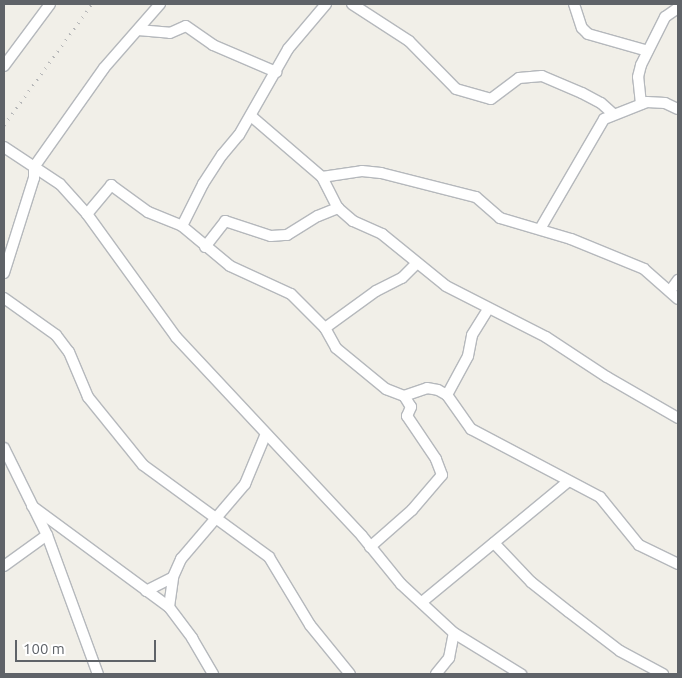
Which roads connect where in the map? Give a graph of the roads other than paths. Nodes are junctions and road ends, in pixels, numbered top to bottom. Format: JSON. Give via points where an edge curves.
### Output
{"nodes":[{"id":1,"x":50,"y":4,"type":"edge"},
{"id":2,"x":160,"y":4,"type":"edge"},
{"id":3,"x":326,"y":4,"type":"edge"},
{"id":4,"x":352,"y":4,"type":"edge"},
{"id":5,"x":574,"y":4,"type":"edge"},
{"id":6,"x":678,"y":8,"type":"edge"},
{"id":7,"x":138,"y":30,"type":"junction"},
{"id":8,"x":648,"y":51,"type":"junction"},
{"id":9,"x":4,"y":66,"type":"edge"},
{"id":10,"x":276,"y":72,"type":"junction"},
{"id":11,"x":641,"y":104,"type":"junction"},
{"id":12,"x":678,"y":109,"type":"edge"},
{"id":13,"x":612,"y":113,"type":"junction"},
{"id":14,"x":251,"y":116,"type":"junction"},
{"id":15,"x":4,"y":147,"type":"edge"},
{"id":16,"x":34,"y":167,"type":"junction"},
{"id":17,"x":322,"y":177,"type":"junction"},
{"id":18,"x":338,"y":208,"type":"junction"},
{"id":19,"x":87,"y":214,"type":"junction"},
{"id":20,"x":182,"y":226,"type":"junction"},
{"id":21,"x":540,"y":229,"type":"junction"},
{"id":22,"x":205,"y":247,"type":"junction"},
{"id":23,"x":417,"y":263,"type":"junction"},
{"id":24,"x":4,"y":273,"type":"edge"},
{"id":25,"x":678,"y":280,"type":"edge"},
{"id":26,"x":670,"y":291,"type":"junction"},
{"id":27,"x":4,"y":298,"type":"edge"},
{"id":28,"x":678,"y":299,"type":"edge"},
{"id":29,"x":488,"y":309,"type":"junction"},
{"id":30,"x":325,"y":328,"type":"junction"},
{"id":31,"x":447,"y":395,"type":"junction"},
{"id":32,"x":404,"y":396,"type":"junction"},
{"id":33,"x":678,"y":418,"type":"edge"},
{"id":34,"x":265,"y":436,"type":"junction"},
{"id":35,"x":4,"y":448,"type":"edge"},
{"id":36,"x":570,"y":480,"type":"junction"},
{"id":37,"x":32,"y":506,"type":"junction"},
{"id":38,"x":216,"y":518,"type":"junction"},
{"id":39,"x":47,"y":535,"type":"junction"},
{"id":40,"x":494,"y":543,"type":"junction"},
{"id":41,"x":370,"y":547,"type":"junction"},
{"id":42,"x":678,"y":562,"type":"edge"},
{"id":43,"x":4,"y":566,"type":"edge"},
{"id":44,"x":173,"y":577,"type":"junction"},
{"id":45,"x":146,"y":591,"type":"junction"},
{"id":46,"x":422,"y":602,"type":"junction"},
{"id":47,"x":169,"y":607,"type":"junction"},
{"id":48,"x":454,"y":633,"type":"junction"},
{"id":49,"x":98,"y":674,"type":"edge"},
{"id":50,"x":213,"y":674,"type":"edge"},
{"id":51,"x":350,"y":674,"type":"edge"},
{"id":52,"x":436,"y":674,"type":"edge"},
{"id":53,"x":521,"y":674,"type":"edge"},
{"id":54,"x":662,"y":674,"type":"edge"}],
"edges":[{"from":1,"to":9,"type":"street"},
{"from":2,"to":7,"type":"street"},
{"from":3,"to":10,"type":"street","via":[[288,49]]},
{"from":4,"to":13,"type":"street","via":[[409,41],[456,89],[491,99],[519,78],[542,76],[601,103]]},
{"from":5,"to":8,"type":"street","via":[[582,28],[588,34]]},
{"from":6,"to":8,"type":"street","via":[[665,17]]},
{"from":7,"to":10,"type":"street","via":[[170,33],[186,26],[213,45]]},
{"from":7,"to":16,"type":"street","via":[[104,68]]},
{"from":8,"to":11,"type":"street","via":[[638,77]]},
{"from":10,"to":14,"type":"street"},
{"from":11,"to":12,"type":"street","via":[[665,103]]},
{"from":11,"to":13,"type":"street"},
{"from":13,"to":21,"type":"street","via":[[595,130]]},
{"from":14,"to":17,"type":"street"},
{"from":14,"to":20,"type":"street","via":[[222,155]]},
{"from":15,"to":16,"type":"street"},
{"from":16,"to":19,"type":"street","via":[[60,184]]},
{"from":16,"to":24,"type":"street","via":[[34,178]]},
{"from":17,"to":18,"type":"street"},
{"from":17,"to":21,"type":"street","via":[[362,171],[432,184],[476,198],[500,218]]},
{"from":18,"to":22,"type":"street","via":[[287,235],[271,236],[225,221]]},
{"from":18,"to":23,"type":"street","via":[[353,221],[382,234]]},
{"from":19,"to":20,"type":"street","via":[[111,185],[148,212]]},
{"from":19,"to":34,"type":"street","via":[[166,324]]},
{"from":20,"to":22,"type":"street"},
{"from":21,"to":26,"type":"street","via":[[644,269]]},
{"from":22,"to":30,"type":"street","via":[[230,266],[291,294]]},
{"from":23,"to":29,"type":"street","via":[[457,294]]},
{"from":23,"to":30,"type":"street","via":[[402,278],[376,291]]},
{"from":25,"to":26,"type":"street"},
{"from":26,"to":28,"type":"street"},
{"from":27,"to":38,"type":"street","via":[[56,335],[69,352],[88,397],[143,465]]},
{"from":29,"to":31,"type":"street","via":[[472,335],[468,356]]},
{"from":29,"to":33,"type":"street","via":[[546,337]]},
{"from":30,"to":32,"type":"street","via":[[336,348],[386,389]]},
{"from":31,"to":32,"type":"street","via":[[427,388]]},
{"from":31,"to":36,"type":"street","via":[[471,429]]},
{"from":32,"to":41,"type":"street","via":[[411,407],[407,416],[436,460],[442,476],[412,510]]},
{"from":34,"to":38,"type":"street","via":[[245,484]]},
{"from":34,"to":41,"type":"street","via":[[295,463]]},
{"from":35,"to":37,"type":"street"},
{"from":36,"to":40,"type":"street"},
{"from":36,"to":42,"type":"street","via":[[600,497],[639,545]]},
{"from":37,"to":39,"type":"street"},
{"from":37,"to":45,"type":"street"},
{"from":38,"to":44,"type":"street","via":[[181,559]]},
{"from":38,"to":51,"type":"street","via":[[270,557],[310,625]]},
{"from":39,"to":43,"type":"street"},
{"from":39,"to":49,"type":"street"},
{"from":40,"to":46,"type":"street"},
{"from":40,"to":54,"type":"street","via":[[532,582],[569,612],[620,651]]},
{"from":41,"to":46,"type":"street","via":[[401,584]]},
{"from":44,"to":45,"type":"street"},
{"from":44,"to":47,"type":"street"},
{"from":45,"to":47,"type":"street"},
{"from":46,"to":48,"type":"street"},
{"from":47,"to":50,"type":"street"},
{"from":48,"to":52,"type":"street","via":[[449,658]]},
{"from":48,"to":53,"type":"street"}]}
